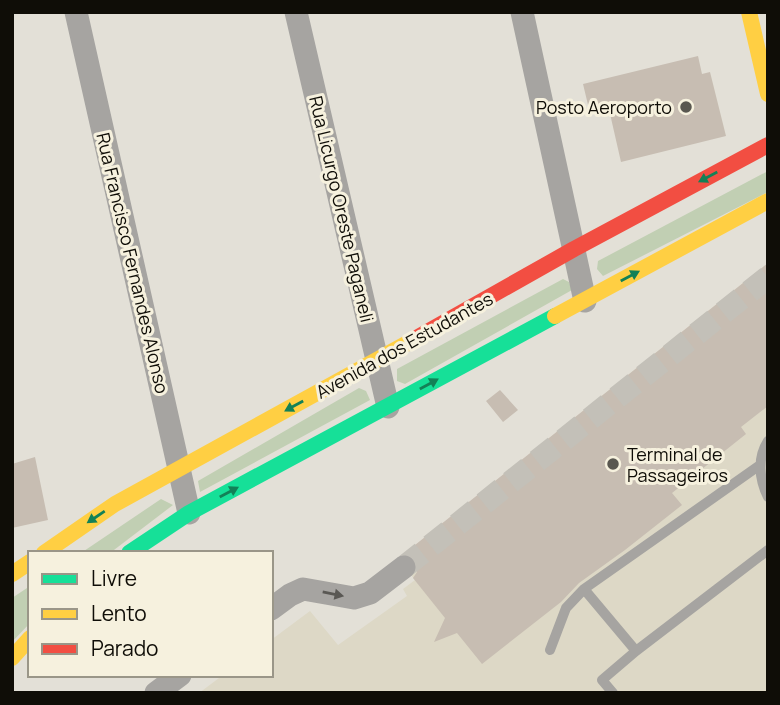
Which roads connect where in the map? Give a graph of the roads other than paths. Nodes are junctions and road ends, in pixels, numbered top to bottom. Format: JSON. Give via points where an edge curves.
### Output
{"nodes":[{"id":1,"x":76,"y":12,"type":"edge"},
{"id":2,"x":296,"y":12,"type":"edge"},
{"id":3,"x":522,"y":12,"type":"edge"},
{"id":4,"x":749,"y":12,"type":"edge"},
{"id":5,"x":768,"y":94,"type":"edge"},
{"id":6,"x":768,"y":145,"type":"edge"},
{"id":7,"x":768,"y":201,"type":"edge"},
{"id":8,"x":574,"y":249,"type":"junction"},
{"id":9,"x":585,"y":301,"type":"junction"},
{"id":10,"x":378,"y":360,"type":"junction"},
{"id":11,"x":388,"y":407,"type":"junction"},
{"id":12,"x":768,"y":441,"type":"edge"},
{"id":13,"x":760,"y":465,"type":"junction"},
{"id":14,"x":179,"y":470,"type":"junction"},
{"id":15,"x":768,"y":497,"type":"edge"},
{"id":16,"x":189,"y":513,"type":"junction"},
{"id":17,"x":768,"y":550,"type":"edge"},
{"id":18,"x":47,"y":551,"type":"edge"},
{"id":19,"x":132,"y":551,"type":"edge"},
{"id":20,"x":28,"y":563,"type":"edge"},
{"id":21,"x":404,"y":566,"type":"tunnel mouth"},
{"id":22,"x":12,"y":574,"type":"edge"},
{"id":23,"x":584,"y":589,"type":"junction"},
{"id":24,"x":273,"y":608,"type":"edge"},
{"id":25,"x":28,"y":640,"type":"edge"},
{"id":26,"x":550,"y":650,"type":"dead end"},
{"id":27,"x":636,"y":651,"type":"junction"},
{"id":28,"x":12,"y":658,"type":"edge"},
{"id":29,"x":177,"y":677,"type":"edge"},
{"id":30,"x":156,"y":693,"type":"edge"},
{"id":31,"x":613,"y":693,"type":"edge"}],
"edges":[{"from":1,"to":14,"type":"street","name":"Rua Francisco Fernandes Alonso"},
{"from":2,"to":10,"type":"street","name":"Rua Licurgo Oreste Paganeli"},
{"from":3,"to":8,"type":"street"},
{"from":4,"to":5,"type":"main road"},
{"from":6,"to":8,"type":"main road","name":"Avenida dos Estudantes","one_way":true},
{"from":9,"to":7,"type":"main road","one_way":true},
{"from":8,"to":9,"type":"street"},
{"from":8,"to":10,"type":"main road","name":"Avenida dos Estudantes"},
{"from":11,"to":9,"type":"main road","one_way":true},
{"from":10,"to":11,"type":"street","name":"Rua Licurgo Oreste Paganeli"},
{"from":10,"to":14,"type":"main road","name":"Avenida dos Estudantes","one_way":true},
{"from":16,"to":11,"type":"main road","one_way":true},
{"from":12,"to":13,"type":"lane"},
{"from":13,"to":15,"type":"lane"},
{"from":13,"to":23,"type":"lane"},
{"from":14,"to":16,"type":"street","name":"Rua Francisco Fernandes Alonso"},
{"from":14,"to":18,"type":"main road","name":"Avenida dos Estudantes","one_way":true,"via":[[115,504]]},
{"from":16,"to":19,"type":"main road"},
{"from":17,"to":27,"type":"lane"},
{"from":20,"to":22,"type":"main road"},
{"from":24,"to":21,"type":"street","one_way":true,"via":[[303,589],[354,598],[370,593]]},
{"from":23,"to":26,"type":"lane","via":[[566,608]]},
{"from":23,"to":27,"type":"lane"},
{"from":25,"to":28,"type":"main road"},
{"from":27,"to":31,"type":"lane","via":[[602,680]]},
{"from":29,"to":30,"type":"street"}]}
